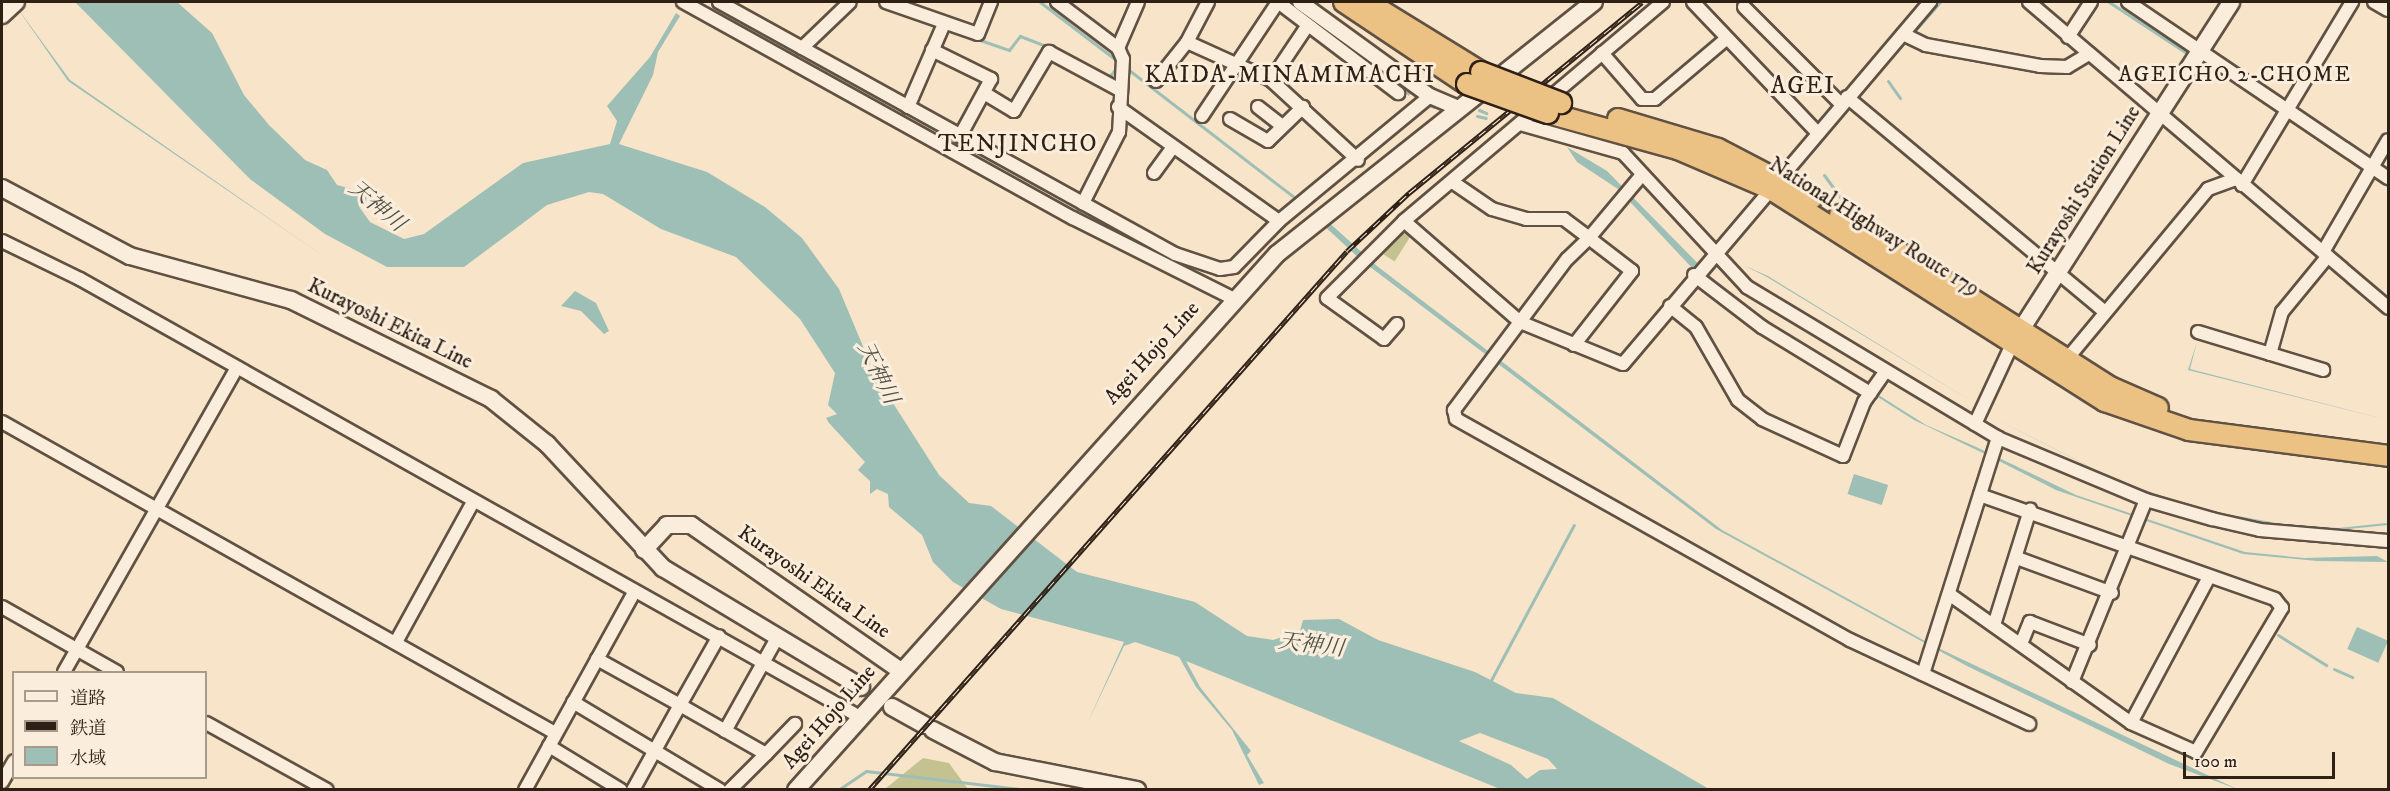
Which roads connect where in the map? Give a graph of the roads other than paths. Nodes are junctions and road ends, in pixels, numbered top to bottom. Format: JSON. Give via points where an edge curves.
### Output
{"nodes":[{"id":1,"x":15,"y":2,"type":"edge"},
{"id":2,"x":683,"y":2,"type":"edge"},
{"id":3,"x":719,"y":2,"type":"edge"},
{"id":4,"x":850,"y":2,"type":"edge"},
{"id":5,"x":886,"y":2,"type":"edge"},
{"id":6,"x":991,"y":2,"type":"edge"},
{"id":7,"x":1058,"y":2,"type":"edge"},
{"id":8,"x":1138,"y":2,"type":"edge"},
{"id":9,"x":1208,"y":2,"type":"edge"},
{"id":10,"x":1278,"y":2,"type":"edge"},
{"id":11,"x":1300,"y":2,"type":"edge"},
{"id":12,"x":1344,"y":2,"type":"edge"},
{"id":13,"x":1367,"y":2,"type":"edge"},
{"id":14,"x":1594,"y":2,"type":"edge"},
{"id":15,"x":1663,"y":2,"type":"edge"},
{"id":16,"x":1693,"y":2,"type":"edge"},
{"id":17,"x":1930,"y":2,"type":"edge"},
{"id":18,"x":2029,"y":2,"type":"edge"},
{"id":19,"x":2091,"y":2,"type":"edge"},
{"id":20,"x":2128,"y":2,"type":"edge"},
{"id":21,"x":2231,"y":2,"type":"edge"},
{"id":22,"x":2352,"y":2,"type":"edge"},
{"id":23,"x":2374,"y":2,"type":"edge"},
{"id":24,"x":1744,"y":7,"type":"dead end"},
{"id":25,"x":2388,"y":10,"type":"edge"},
{"id":26,"x":2,"y":15,"type":"edge"},
{"id":27,"x":944,"y":24,"type":"junction"},
{"id":28,"x":1308,"y":25,"type":"junction"},
{"id":29,"x":1903,"y":34,"type":"junction"},
{"id":30,"x":2068,"y":37,"type":"junction"},
{"id":31,"x":1726,"y":39,"type":"junction"},
{"id":32,"x":1186,"y":42,"type":"junction"},
{"id":33,"x":802,"y":48,"type":"junction"},
{"id":34,"x":1118,"y":48,"type":"junction"},
{"id":35,"x":932,"y":50,"type":"junction"},
{"id":36,"x":2200,"y":51,"type":"junction"},
{"id":37,"x":1602,"y":53,"type":"junction"},
{"id":38,"x":2089,"y":54,"type":"junction"},
{"id":39,"x":1241,"y":64,"type":"junction"},
{"id":40,"x":1474,"y":78,"type":"junction"},
{"id":41,"x":1271,"y":80,"type":"junction"},
{"id":42,"x":1156,"y":81,"type":"dead end"},
{"id":43,"x":1118,"y":88,"type":"junction"},
{"id":44,"x":984,"y":93,"type":"junction"},
{"id":45,"x":1398,"y":93,"type":"dead end"},
{"id":46,"x":1430,"y":96,"type":"junction"},
{"id":47,"x":1844,"y":100,"type":"junction"},
{"id":48,"x":908,"y":107,"type":"junction"},
{"id":49,"x":1118,"y":107,"type":"junction"},
{"id":50,"x":1258,"y":107,"type":"dead end"},
{"id":51,"x":1303,"y":107,"type":"junction"},
{"id":52,"x":1458,"y":108,"type":"junction"},
{"id":53,"x":2160,"y":111,"type":"junction"},
{"id":54,"x":2289,"y":112,"type":"junction"},
{"id":55,"x":1202,"y":116,"type":"dead end"},
{"id":56,"x":1230,"y":119,"type":"dead end"},
{"id":57,"x":1280,"y":124,"type":"junction"},
{"id":58,"x":1520,"y":124,"type":"junction"},
{"id":59,"x":1817,"y":132,"type":"junction"},
{"id":60,"x":960,"y":136,"type":"junction"},
{"id":61,"x":2388,"y":140,"type":"edge"},
{"id":62,"x":1172,"y":148,"type":"junction"},
{"id":63,"x":1358,"y":160,"type":"junction"},
{"id":64,"x":2373,"y":168,"type":"junction"},
{"id":65,"x":1154,"y":173,"type":"dead end"},
{"id":66,"x":1641,"y":176,"type":"junction"},
{"id":67,"x":2388,"y":178,"type":"edge"},
{"id":68,"x":2239,"y":182,"type":"junction"},
{"id":69,"x":1454,"y":183,"type":"junction"},
{"id":70,"x":1774,"y":183,"type":"junction"},
{"id":71,"x":2,"y":188,"type":"edge"},
{"id":72,"x":1083,"y":203,"type":"junction"},
{"id":73,"x":1279,"y":221,"type":"junction"},
{"id":74,"x":1404,"y":221,"type":"junction"},
{"id":75,"x":1589,"y":238,"type":"junction"},
{"id":76,"x":2,"y":241,"type":"edge"},
{"id":77,"x":1712,"y":254,"type":"junction"},
{"id":78,"x":2325,"y":254,"type":"junction"},
{"id":79,"x":2058,"y":274,"type":"junction"},
{"id":80,"x":1694,"y":275,"type":"junction"},
{"id":81,"x":1232,"y":298,"type":"junction"},
{"id":82,"x":1670,"y":306,"type":"junction"},
{"id":83,"x":2388,"y":308,"type":"edge"},
{"id":84,"x":2104,"y":311,"type":"junction"},
{"id":85,"x":1521,"y":322,"type":"junction"},
{"id":86,"x":1397,"y":324,"type":"dead end"},
{"id":87,"x":2198,"y":332,"type":"dead end"},
{"id":88,"x":2017,"y":336,"type":"junction"},
{"id":89,"x":1574,"y":345,"type":"junction"},
{"id":90,"x":2270,"y":354,"type":"junction"},
{"id":91,"x":2067,"y":359,"type":"junction"},
{"id":92,"x":237,"y":368,"type":"junction"},
{"id":93,"x":2323,"y":370,"type":"dead end"},
{"id":94,"x":1886,"y":371,"type":"junction"},
{"id":95,"x":1870,"y":393,"type":"junction"},
{"id":96,"x":2,"y":422,"type":"edge"},
{"id":97,"x":1975,"y":424,"type":"junction"},
{"id":98,"x":1998,"y":438,"type":"junction"},
{"id":99,"x":2388,"y":444,"type":"edge"},
{"id":100,"x":2388,"y":456,"type":"edge"},
{"id":101,"x":1980,"y":495,"type":"junction"},
{"id":102,"x":2146,"y":500,"type":"junction"},
{"id":103,"x":473,"y":502,"type":"junction"},
{"id":104,"x":157,"y":509,"type":"junction"},
{"id":105,"x":2030,"y":510,"type":"junction"},
{"id":106,"x":2388,"y":541,"type":"edge"},
{"id":107,"x":2128,"y":545,"type":"junction"},
{"id":108,"x":645,"y":550,"type":"junction"},
{"id":109,"x":2017,"y":558,"type":"junction"},
{"id":110,"x":2210,"y":577,"type":"junction"},
{"id":111,"x":2112,"y":593,"type":"junction"},
{"id":112,"x":633,"y":594,"type":"junction"},
{"id":113,"x":1949,"y":594,"type":"junction"},
{"id":114,"x":2,"y":607,"type":"edge"},
{"id":115,"x":1994,"y":625,"type":"junction"},
{"id":116,"x":719,"y":636,"type":"junction"},
{"id":117,"x":777,"y":638,"type":"junction"},
{"id":118,"x":396,"y":642,"type":"junction"},
{"id":119,"x":2021,"y":644,"type":"junction"},
{"id":120,"x":2090,"y":645,"type":"junction"},
{"id":121,"x":77,"y":650,"type":"junction"},
{"id":122,"x":597,"y":659,"type":"junction"},
{"id":123,"x":765,"y":660,"type":"junction"},
{"id":124,"x":903,"y":665,"type":"junction"},
{"id":125,"x":65,"y":671,"type":"edge"},
{"id":126,"x":115,"y":671,"type":"edge"},
{"id":127,"x":1923,"y":674,"type":"junction"},
{"id":128,"x":2072,"y":682,"type":"junction"},
{"id":129,"x":861,"y":687,"type":"dead end"},
{"id":130,"x":573,"y":702,"type":"junction"},
{"id":131,"x":680,"y":705,"type":"junction"},
{"id":132,"x":892,"y":707,"type":"dead end"},
{"id":133,"x":860,"y":717,"type":"junction"},
{"id":134,"x":795,"y":723,"type":"dead end"},
{"id":135,"x":2131,"y":723,"type":"junction"},
{"id":136,"x":207,"y":724,"type":"edge"},
{"id":137,"x":2029,"y":724,"type":"dead end"},
{"id":138,"x":725,"y":731,"type":"junction"},
{"id":139,"x":555,"y":733,"type":"junction"},
{"id":140,"x":549,"y":746,"type":"junction"},
{"id":141,"x":655,"y":750,"type":"junction"},
{"id":142,"x":766,"y":754,"type":"junction"},
{"id":143,"x":12,"y":764,"type":"edge"},
{"id":144,"x":2,"y":782,"type":"edge"},
{"id":145,"x":1083,"y":784,"type":"edge"},
{"id":146,"x":612,"y":787,"type":"edge"},
{"id":147,"x":327,"y":789,"type":"edge"},
{"id":148,"x":525,"y":789,"type":"edge"},
{"id":149,"x":633,"y":789,"type":"edge"},
{"id":150,"x":720,"y":789,"type":"edge"},
{"id":151,"x":730,"y":789,"type":"edge"},
{"id":152,"x":796,"y":789,"type":"edge"},
{"id":153,"x":1137,"y":789,"type":"edge"}],
"edges":[{"from":1,"to":26,"type":"main road"},
{"from":2,"to":81,"type":"street","via":[[1073,218]]},
{"from":3,"to":33,"type":"street"},
{"from":4,"to":33,"type":"street"},
{"from":5,"to":27,"type":"street"},
{"from":6,"to":27,"type":"street","via":[[978,34]]},
{"from":7,"to":34,"type":"street"},
{"from":8,"to":34,"type":"street"},
{"from":9,"to":32,"type":"street"},
{"from":10,"to":28,"type":"street"},
{"from":10,"to":39,"type":"street"},
{"from":11,"to":46,"type":"street"},
{"from":12,"to":40,"type":"highway","name":"National Highway Route 179"},
{"from":13,"to":40,"type":"highway","name":"National Highway Route 179"},
{"from":14,"to":52,"type":"main road","name":"Agei Hojo Line"},
{"from":15,"to":37,"type":"street"},
{"from":16,"to":31,"type":"street"},
{"from":17,"to":29,"type":"street"},
{"from":18,"to":30,"type":"street"},
{"from":19,"to":30,"type":"street"},
{"from":20,"to":36,"type":"street"},
{"from":21,"to":36,"type":"main road","name":"Kurayoshi Station Line"},
{"from":22,"to":54,"type":"street"},
{"from":23,"to":25,"type":"street"},
{"from":24,"to":47,"type":"street"},
{"from":27,"to":35,"type":"street"},
{"from":28,"to":41,"type":"street"},
{"from":28,"to":45,"type":"street"},
{"from":29,"to":38,"type":"street","via":[[1926,45],[2040,66],[2067,67]]},
{"from":29,"to":47,"type":"street"},
{"from":30,"to":38,"type":"street"},
{"from":31,"to":37,"type":"street","via":[[1655,99],[1642,99]]},
{"from":31,"to":59,"type":"street"},
{"from":32,"to":39,"type":"street"},
{"from":32,"to":42,"type":"street"},
{"from":33,"to":48,"type":"street"},
{"from":34,"to":43,"type":"street","via":[[1123,59]]},
{"from":35,"to":44,"type":"street","via":[[991,79]]},
{"from":35,"to":48,"type":"street"},
{"from":36,"to":53,"type":"main road","name":"Kurayoshi Station Line"},
{"from":36,"to":54,"type":"street"},
{"from":37,"to":58,"type":"street"},
{"from":38,"to":53,"type":"street"},
{"from":39,"to":41,"type":"street"},
{"from":39,"to":55,"type":"street"},
{"from":40,"to":70,"type":"highway","name":"National Highway Route 179","bridge":true,"via":[[1554,108],[1684,136]]},
{"from":41,"to":51,"type":"street"},
{"from":43,"to":44,"type":"street","via":[[1048,52],[1014,111]]},
{"from":43,"to":49,"type":"street"},
{"from":44,"to":60,"type":"street"},
{"from":46,"to":52,"type":"street"},
{"from":46,"to":63,"type":"street"},
{"from":47,"to":59,"type":"street"},
{"from":47,"to":79,"type":"street"},
{"from":48,"to":60,"type":"street"},
{"from":49,"to":62,"type":"street"},
{"from":49,"to":72,"type":"street","via":[[1119,132]]},
{"from":50,"to":57,"type":"street"},
{"from":51,"to":57,"type":"street","via":[[1285,126]]},
{"from":51,"to":63,"type":"street"},
{"from":52,"to":81,"type":"main road","name":"Agei Hojo Line","via":[[1313,220]]},
{"from":53,"to":68,"type":"street"},
{"from":53,"to":79,"type":"main road","name":"Kurayoshi Station Line"},
{"from":54,"to":64,"type":"street"},
{"from":54,"to":68,"type":"street"},
{"from":56,"to":57,"type":"street","via":[[1268,141]]},
{"from":58,"to":66,"type":"street","via":[[1623,153]]},
{"from":58,"to":69,"type":"street"},
{"from":59,"to":70,"type":"street"},
{"from":60,"to":72,"type":"street"},
{"from":61,"to":64,"type":"street"},
{"from":62,"to":65,"type":"street"},
{"from":62,"to":73,"type":"street"},
{"from":63,"to":73,"type":"street"},
{"from":64,"to":67,"type":"street"},
{"from":64,"to":78,"type":"street"},
{"from":66,"to":75,"type":"street"},
{"from":66,"to":77,"type":"street"},
{"from":68,"to":78,"type":"street"},
{"from":68,"to":84,"type":"street","via":[[2208,189]]},
{"from":69,"to":74,"type":"street"},
{"from":69,"to":75,"type":"street","via":[[1492,209],[1526,219],[1564,219]]},
{"from":70,"to":77,"type":"street"},
{"from":70,"to":88,"type":"highway","name":"National Highway Route 179"},
{"from":71,"to":108,"type":"main road","name":"Kurayoshi Ekita Line","via":[[130,256],[291,300],[491,399],[547,444]]},
{"from":72,"to":73,"type":"street","via":[[1175,254],[1220,269],[1234,267]]},
{"from":74,"to":85,"type":"street"},
{"from":74,"to":86,"type":"street","via":[[1327,298],[1384,339]]},
{"from":75,"to":85,"type":"street"},
{"from":75,"to":89,"type":"street","via":[[1632,271]]},
{"from":76,"to":92,"type":"street"},
{"from":77,"to":80,"type":"street"},
{"from":77,"to":94,"type":"street","via":[[1747,287]]},
{"from":78,"to":83,"type":"street"},
{"from":78,"to":90,"type":"street","via":[[2282,312]]},
{"from":79,"to":84,"type":"street"},
{"from":79,"to":88,"type":"main road","name":"Kurayoshi Station Line"},
{"from":80,"to":82,"type":"street"},
{"from":80,"to":95,"type":"street","via":[[1762,327]]},
{"from":81,"to":124,"type":"main road","name":"Agei Hojo Line"},
{"from":82,"to":89,"type":"street","via":[[1623,364]]},
{"from":82,"to":95,"type":"street","via":[[1696,327],[1738,400],[1762,419],[1843,456]]},
{"from":84,"to":91,"type":"street"},
{"from":85,"to":89,"type":"street"},
{"from":85,"to":127,"type":"street","via":[[1454,410],[1456,419],[1760,591]]},
{"from":87,"to":90,"type":"street"},
{"from":88,"to":91,"type":"highway","name":"National Highway Route 179"},
{"from":88,"to":97,"type":"street"},
{"from":88,"to":100,"type":"highway","name":"National Highway Route 179","via":[[2105,401],[2169,424]]},
{"from":90,"to":93,"type":"street"},
{"from":91,"to":99,"type":"highway","name":"National Highway Route 179","via":[[2112,388],[2194,418]]},
{"from":92,"to":103,"type":"street"},
{"from":92,"to":104,"type":"street"},
{"from":94,"to":95,"type":"street"},
{"from":94,"to":97,"type":"street"},
{"from":96,"to":104,"type":"street"},
{"from":97,"to":98,"type":"street"},
{"from":98,"to":101,"type":"street"},
{"from":98,"to":102,"type":"street"},
{"from":101,"to":105,"type":"street"},
{"from":101,"to":113,"type":"street"},
{"from":102,"to":106,"type":"street","via":[[2260,530]]},
{"from":102,"to":107,"type":"street"},
{"from":103,"to":112,"type":"street"},
{"from":103,"to":118,"type":"street"},
{"from":104,"to":118,"type":"street"},
{"from":104,"to":121,"type":"street"},
{"from":105,"to":107,"type":"street"},
{"from":105,"to":109,"type":"street"},
{"from":107,"to":110,"type":"street"},
{"from":107,"to":111,"type":"street"},
{"from":108,"to":117,"type":"main road","name":"Kurayoshi Ekita Line","via":[[663,568]]},
{"from":108,"to":124,"type":"main road","name":"Kurayoshi Ekita Line","via":[[667,525],[691,525]]},
{"from":109,"to":111,"type":"street"},
{"from":109,"to":115,"type":"street"},
{"from":110,"to":135,"type":"street"},
{"from":110,"to":135,"type":"street","via":[[2275,599],[2282,608],[2272,632],[2196,752]]},
{"from":111,"to":120,"type":"street"},
{"from":112,"to":116,"type":"street"},
{"from":112,"to":122,"type":"street"},
{"from":113,"to":115,"type":"street"},
{"from":113,"to":127,"type":"street"},
{"from":114,"to":121,"type":"street"},
{"from":115,"to":119,"type":"street"},
{"from":116,"to":123,"type":"street"},
{"from":116,"to":131,"type":"street"},
{"from":117,"to":123,"type":"street"},
{"from":117,"to":129,"type":"main road","name":"Kurayoshi Ekita Line"},
{"from":118,"to":139,"type":"street"},
{"from":119,"to":120,"type":"street","via":[[2030,622]]},
{"from":119,"to":128,"type":"street"},
{"from":120,"to":128,"type":"street"},
{"from":121,"to":125,"type":"street"},
{"from":121,"to":126,"type":"street"},
{"from":122,"to":130,"type":"street"},
{"from":122,"to":131,"type":"street"},
{"from":123,"to":133,"type":"street"},
{"from":123,"to":138,"type":"street"},
{"from":124,"to":133,"type":"main road","name":"Agei Hojo Line"},
{"from":127,"to":137,"type":"street"},
{"from":128,"to":135,"type":"street"},
{"from":130,"to":139,"type":"street"},
{"from":130,"to":141,"type":"street"},
{"from":131,"to":138,"type":"street"},
{"from":131,"to":141,"type":"street"},
{"from":132,"to":145,"type":"main road","via":[[995,762]]},
{"from":133,"to":152,"type":"main road","name":"Agei Hojo Line"},
{"from":134,"to":142,"type":"street"},
{"from":136,"to":147,"type":"street"},
{"from":138,"to":142,"type":"street"},
{"from":139,"to":140,"type":"street"},
{"from":140,"to":146,"type":"street"},
{"from":140,"to":148,"type":"street"},
{"from":141,"to":149,"type":"street"},
{"from":141,"to":150,"type":"street"},
{"from":142,"to":151,"type":"street"},
{"from":143,"to":144,"type":"street"},
{"from":145,"to":153,"type":"main road"}]}
